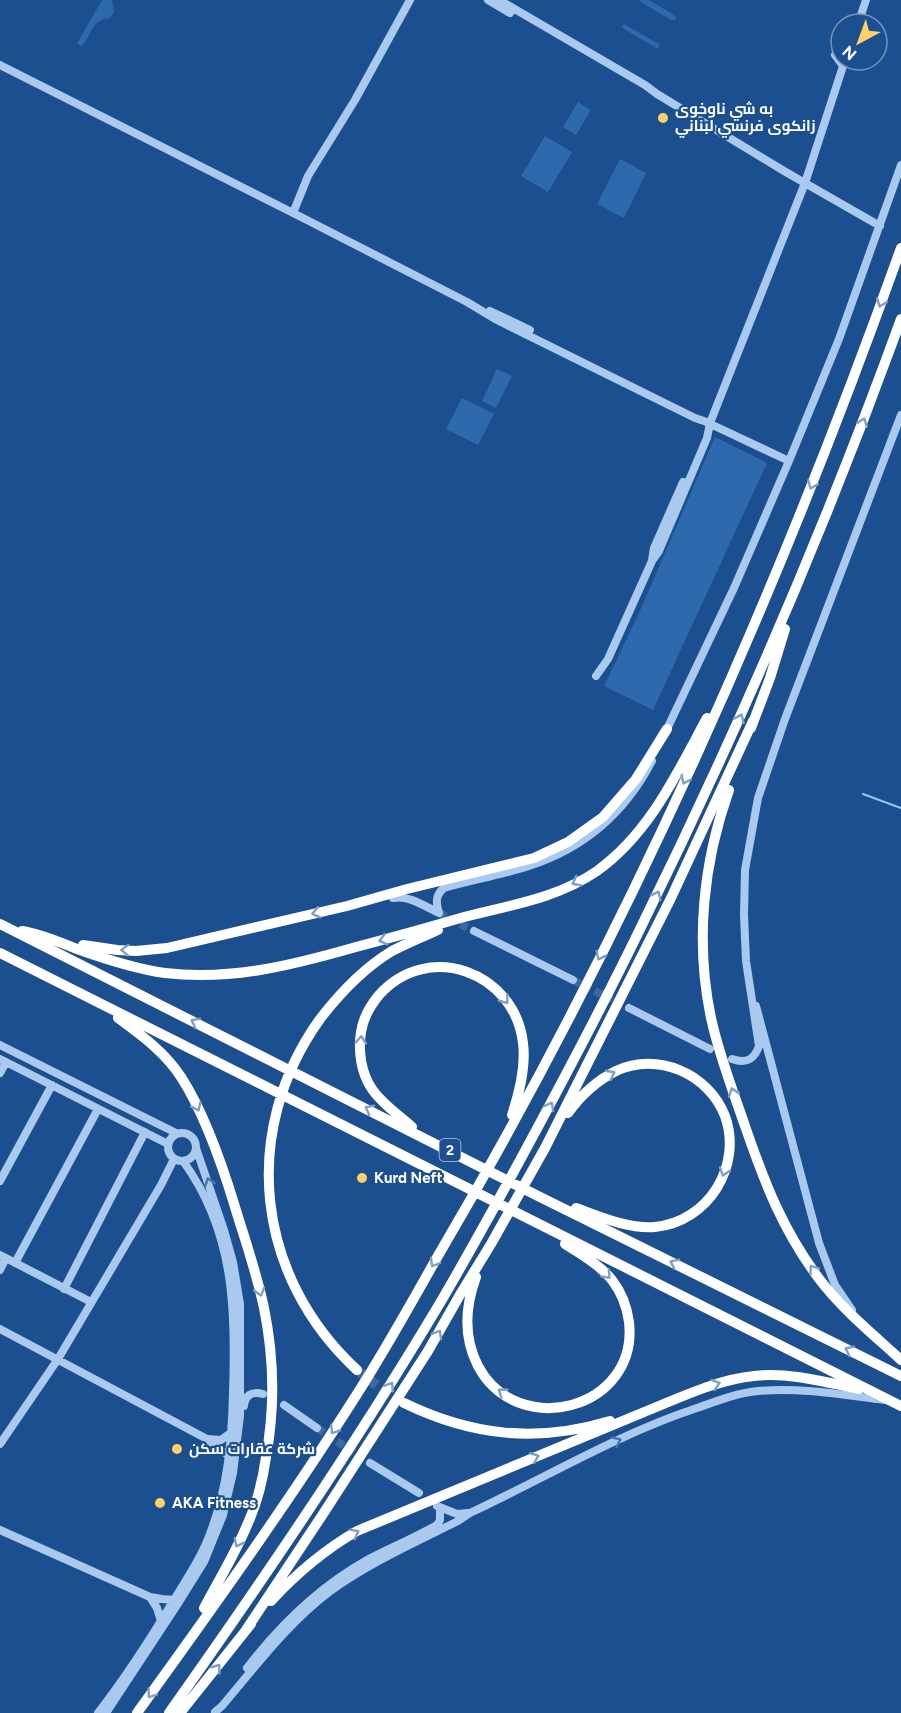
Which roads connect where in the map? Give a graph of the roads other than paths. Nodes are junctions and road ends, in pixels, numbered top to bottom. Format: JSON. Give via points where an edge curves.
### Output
{"nodes":[{"id":1,"x":410,"y":0,"type":"edge"},
{"id":2,"x":488,"y":0,"type":"edge"},
{"id":3,"x":499,"y":0,"type":"edge"},
{"id":4,"x":0,"y":65,"type":"edge"},
{"id":5,"x":841,"y":72,"type":"edge"},
{"id":6,"x":657,"y":94,"type":"junction"},
{"id":7,"x":901,"y":165,"type":"edge"},
{"id":8,"x":805,"y":183,"type":"junction"},
{"id":9,"x":293,"y":213,"type":"junction"},
{"id":10,"x":880,"y":226,"type":"junction"},
{"id":11,"x":901,"y":248,"type":"edge"},
{"id":12,"x":901,"y":320,"type":"edge"},
{"id":13,"x":901,"y":415,"type":"edge"},
{"id":14,"x":707,"y":424,"type":"junction"},
{"id":15,"x":789,"y":461,"type":"junction"},
{"id":16,"x":797,"y":588,"type":"junction"},
{"id":17,"x":752,"y":632,"type":"junction"},
{"id":18,"x":596,"y":676,"type":"dead end"},
{"id":19,"x":753,"y":722,"type":"junction"},
{"id":20,"x":667,"y":729,"type":"junction"},
{"id":21,"x":353,"y":904,"type":"junction"},
{"id":22,"x":501,"y":909,"type":"junction"},
{"id":23,"x":0,"y":924,"type":"edge"},
{"id":24,"x":12,"y":930,"type":"junction"},
{"id":25,"x":474,"y":931,"type":"tunnel mouth"},
{"id":26,"x":49,"y":937,"type":"junction"},
{"id":27,"x":0,"y":953,"type":"edge"},
{"id":28,"x":45,"y":976,"type":"junction"},
{"id":29,"x":748,"y":978,"type":"junction"},
{"id":30,"x":573,"y":980,"type":"tunnel mouth"},
{"id":31,"x":629,"y":1008,"type":"tunnel mouth"},
{"id":32,"x":0,"y":1045,"type":"edge"},
{"id":33,"x":710,"y":1049,"type":"dead end"},
{"id":34,"x":732,"y":1059,"type":"dead end"},
{"id":35,"x":3,"y":1061,"type":"edge"},
{"id":36,"x":0,"y":1073,"type":"edge"},
{"id":37,"x":52,"y":1085,"type":"junction"},
{"id":38,"x":98,"y":1109,"type":"junction"},
{"id":39,"x":145,"y":1132,"type":"junction"},
{"id":40,"x":176,"y":1133,"type":"junction"},
{"id":41,"x":423,"y":1136,"type":"junction"},
{"id":42,"x":168,"y":1144,"type":"junction"},
{"id":43,"x":501,"y":1147,"type":"junction"},
{"id":44,"x":196,"y":1148,"type":"junction"},
{"id":45,"x":545,"y":1148,"type":"junction"},
{"id":46,"x":178,"y":1160,"type":"junction"},
{"id":47,"x":0,"y":1181,"type":"edge"},
{"id":48,"x":536,"y":1195,"type":"junction"},
{"id":49,"x":525,"y":1218,"type":"junction"},
{"id":50,"x":491,"y":1244,"type":"junction"},
{"id":51,"x":3,"y":1257,"type":"edge"},
{"id":52,"x":15,"y":1263,"type":"junction"},
{"id":53,"x":0,"y":1270,"type":"edge"},
{"id":54,"x":64,"y":1289,"type":"junction"},
{"id":55,"x":91,"y":1302,"type":"junction"},
{"id":56,"x":866,"y":1328,"type":"junction"},
{"id":57,"x":0,"y":1329,"type":"edge"},
{"id":58,"x":58,"y":1359,"type":"junction"},
{"id":59,"x":901,"y":1360,"type":"edge"},
{"id":60,"x":357,"y":1370,"type":"tunnel mouth"},
{"id":61,"x":901,"y":1376,"type":"edge"},
{"id":62,"x":873,"y":1393,"type":"junction"},
{"id":63,"x":263,"y":1394,"type":"dead end"},
{"id":64,"x":889,"y":1400,"type":"junction"},
{"id":65,"x":404,"y":1403,"type":"tunnel mouth"},
{"id":66,"x":666,"y":1403,"type":"junction"},
{"id":67,"x":284,"y":1405,"type":"dead end"},
{"id":68,"x":901,"y":1406,"type":"edge"},
{"id":69,"x":240,"y":1416,"type":"junction"},
{"id":70,"x":317,"y":1428,"type":"tunnel mouth"},
{"id":71,"x":232,"y":1432,"type":"junction"},
{"id":72,"x":207,"y":1439,"type":"junction"},
{"id":73,"x":0,"y":1444,"type":"edge"},
{"id":74,"x":229,"y":1456,"type":"junction"},
{"id":75,"x":370,"y":1463,"type":"tunnel mouth"},
{"id":76,"x":419,"y":1493,"type":"dead end"},
{"id":77,"x":470,"y":1513,"type":"junction"},
{"id":78,"x":0,"y":1530,"type":"edge"},
{"id":79,"x":150,"y":1597,"type":"junction"},
{"id":80,"x":174,"y":1599,"type":"junction"},
{"id":81,"x":161,"y":1621,"type":"junction"},
{"id":82,"x":246,"y":1629,"type":"junction"},
{"id":83,"x":183,"y":1649,"type":"junction"},
{"id":84,"x":99,"y":1713,"type":"edge"},
{"id":85,"x":106,"y":1713,"type":"edge"},
{"id":86,"x":137,"y":1713,"type":"edge"},
{"id":87,"x":169,"y":1713,"type":"edge"},
{"id":88,"x":180,"y":1713,"type":"edge"},
{"id":89,"x":215,"y":1713,"type":"edge"}],
"edges":[{"from":1,"to":9,"type":"street","via":[[308,176]]},
{"from":2,"to":6,"type":"street"},
{"from":3,"to":6,"type":"street"},
{"from":4,"to":9,"type":"street"},
{"from":5,"to":8,"type":"street"},
{"from":6,"to":8,"type":"street"},
{"from":7,"to":10,"type":"street"},
{"from":8,"to":10,"type":"street"},
{"from":8,"to":14,"type":"street"},
{"from":9,"to":14,"type":"street","via":[[698,414]]},
{"from":10,"to":15,"type":"street"},
{"from":11,"to":17,"type":"highway","one_way":true,"via":[[842,411]]},
{"from":16,"to":12,"type":"highway","one_way":true},
{"from":13,"to":29,"type":"street","via":[[758,798],[744,887]]},
{"from":14,"to":15,"type":"street"},
{"from":14,"to":18,"type":"street","via":[[707,438],[659,550],[608,659]]},
{"from":15,"to":20,"type":"street","via":[[722,616]]},
{"from":16,"to":19,"type":"highway"},
{"from":87,"to":16,"type":"highway","one_way":true,"via":[[270,1570],[384,1396],[522,1157],[676,857]]},
{"from":17,"to":22,"type":"highway","one_way":true,"via":[[671,785],[631,840],[583,879]]},
{"from":17,"to":43,"type":"highway","one_way":true,"via":[[632,891]]},
{"from":19,"to":45,"type":"highway","via":[[680,879]]},
{"from":56,"to":19,"type":"highway","one_way":true,"via":[[822,1282],[778,1212],[727,1073],[708,1003],[703,945],[707,872],[724,802]]},
{"from":20,"to":21,"type":"highway","via":[[623,797],[603,817],[562,845],[534,858]]},
{"from":20,"to":21,"type":"street","via":[[629,800],[570,849],[510,872],[444,888],[437,894],[439,913],[401,896]]},
{"from":21,"to":26,"type":"highway","one_way":true,"via":[[167,948],[117,950]]},
{"from":22,"to":26,"type":"highway","one_way":true,"via":[[290,965],[223,975],[162,973],[138,968]]},
{"from":22,"to":60,"type":"highway","via":[[423,936],[372,965],[328,1008],[287,1080],[271,1140],[269,1193],[273,1220],[294,1288],[330,1343]]},
{"from":23,"to":24,"type":"highway","number":"2"},
{"from":24,"to":26,"type":"highway"},
{"from":41,"to":24,"type":"highway","number":"2","one_way":true},
{"from":25,"to":30,"type":"street"},
{"from":27,"to":28,"type":"highway","number":"2"},
{"from":28,"to":49,"type":"highway","number":"2"},
{"from":28,"to":83,"type":"highway","one_way":true,"via":[[132,1028],[180,1076],[226,1178],[264,1306],[273,1375],[264,1469],[249,1523]]},
{"from":29,"to":34,"type":"street","via":[[759,1046],[747,1061]]},
{"from":29,"to":56,"type":"street","via":[[819,1243],[842,1296]]},
{"from":31,"to":33,"type":"street"},
{"from":32,"to":40,"type":"street"},
{"from":35,"to":36,"type":"street"},
{"from":35,"to":37,"type":"street"},
{"from":37,"to":38,"type":"street"},
{"from":37,"to":47,"type":"street"},
{"from":38,"to":39,"type":"street"},
{"from":38,"to":52,"type":"street"},
{"from":39,"to":42,"type":"street"},
{"from":39,"to":54,"type":"street"},
{"from":40,"to":42,"type":"street"},
{"from":40,"to":44,"type":"street","via":[[186,1132],[194,1138]]},
{"from":41,"to":43,"type":"highway","one_way":true,"via":[[371,1088],[360,1058],[360,1035],[370,1007],[391,984],[421,969],[452,967],[474,974],[497,991],[511,1008],[520,1029],[524,1051],[521,1079]]},
{"from":41,"to":48,"type":"highway","number":"2"},
{"from":42,"to":46,"type":"street","via":[[169,1152]]},
{"from":43,"to":83,"type":"highway","one_way":true,"via":[[324,1446]]},
{"from":44,"to":46,"type":"street","via":[[193,1155]]},
{"from":69,"to":44,"type":"street","one_way":true,"via":[[241,1323],[237,1284],[224,1230]]},
{"from":45,"to":48,"type":"highway","one_way":true,"via":[[590,1088],[617,1070],[641,1064],[684,1072],[708,1089],[724,1116],[729,1144],[726,1169],[714,1193],[693,1214],[669,1225],[630,1225]]},
{"from":45,"to":50,"type":"highway"},
{"from":46,"to":55,"type":"street"},
{"from":46,"to":71,"type":"street","via":[[199,1185],[217,1226],[230,1275],[235,1321]]},
{"from":61,"to":48,"type":"highway","number":"2","one_way":true},
{"from":49,"to":50,"type":"highway","one_way":true,"via":[[597,1265],[621,1294],[629,1327],[627,1348],[618,1371],[596,1394],[571,1406],[544,1409],[513,1400],[485,1376],[469,1341],[467,1315],[475,1278]]},
{"from":49,"to":62,"type":"highway","number":"2"},
{"from":82,"to":50,"type":"highway","one_way":true,"via":[[421,1362]]},
{"from":51,"to":52,"type":"street"},
{"from":51,"to":53,"type":"street"},
{"from":52,"to":54,"type":"street"},
{"from":54,"to":55,"type":"street"},
{"from":55,"to":58,"type":"street"},
{"from":56,"to":59,"type":"highway"},
{"from":57,"to":58,"type":"street"},
{"from":58,"to":72,"type":"street"},
{"from":58,"to":73,"type":"street"},
{"from":62,"to":64,"type":"highway","number":"2"},
{"from":66,"to":62,"type":"highway","one_way":true,"via":[[723,1382],[771,1375]]},
{"from":63,"to":69,"type":"street","via":[[247,1396]]},
{"from":64,"to":68,"type":"highway","number":"2"},
{"from":77,"to":64,"type":"street","one_way":true,"via":[[670,1417],[738,1395],[778,1389]]},
{"from":65,"to":66,"type":"highway","via":[[474,1429],[537,1434],[585,1428]]},
{"from":82,"to":66,"type":"highway","one_way":true,"via":[[318,1556],[357,1532]]},
{"from":67,"to":70,"type":"street"},
{"from":69,"to":85,"type":"street","via":[[229,1494],[210,1548]]},
{"from":71,"to":72,"type":"street","via":[[221,1440]]},
{"from":71,"to":74,"type":"street"},
{"from":72,"to":74,"type":"street"},
{"from":74,"to":80,"type":"street","via":[[210,1533]]},
{"from":75,"to":76,"type":"street"},
{"from":77,"to":89,"type":"street","via":[[379,1560],[327,1594],[281,1636]]},
{"from":77,"to":89,"type":"street","via":[[457,1514],[438,1507],[437,1525],[361,1564],[328,1586],[260,1651]]},
{"from":78,"to":79,"type":"street"},
{"from":79,"to":80,"type":"street"},
{"from":79,"to":81,"type":"street"},
{"from":80,"to":81,"type":"street"},
{"from":81,"to":84,"type":"street"},
{"from":88,"to":82,"type":"highway","one_way":true},
{"from":83,"to":86,"type":"highway","one_way":true}]}
